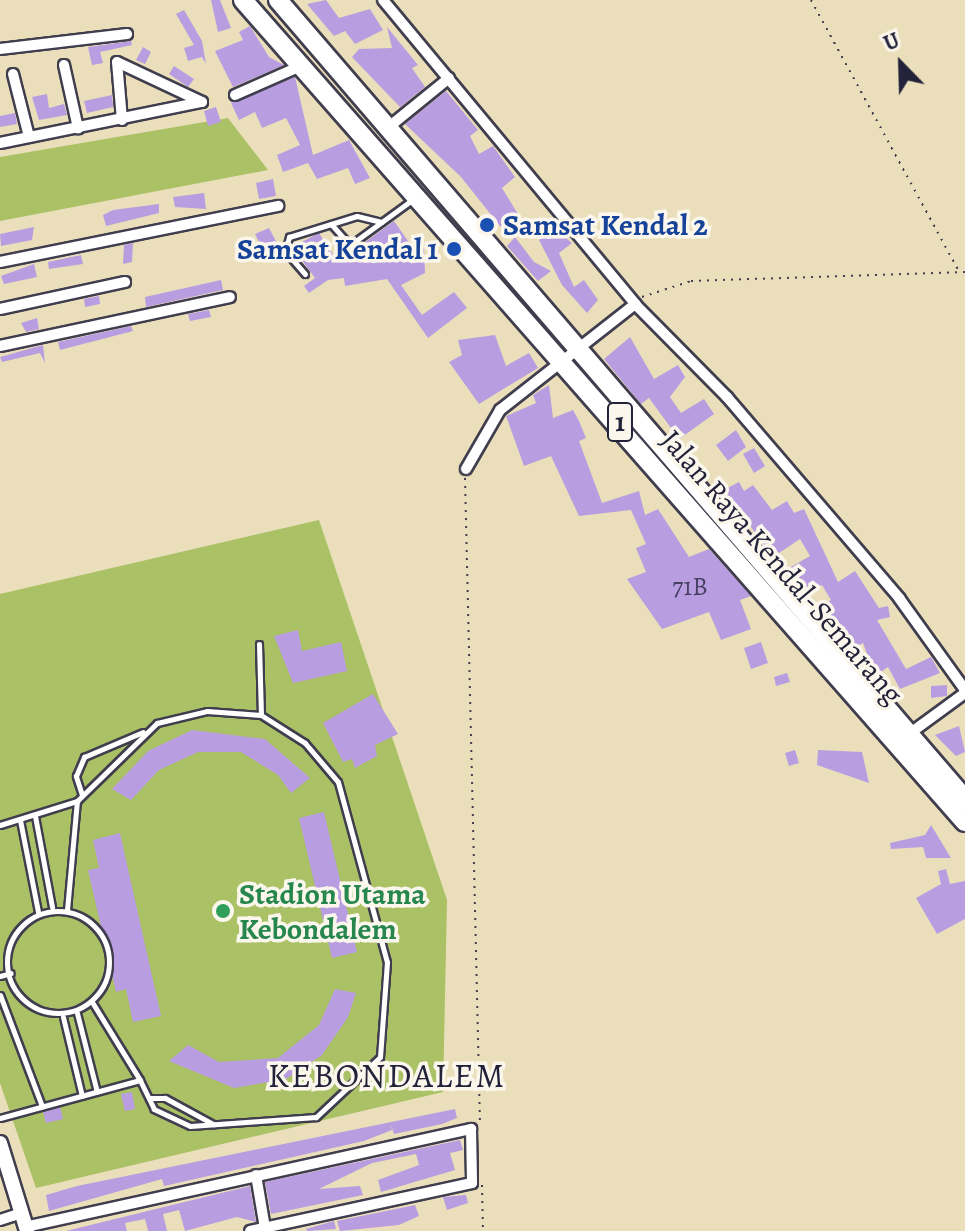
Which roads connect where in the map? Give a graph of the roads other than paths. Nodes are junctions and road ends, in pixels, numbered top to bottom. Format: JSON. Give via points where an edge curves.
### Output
{"nodes":[{"id":1,"x":243,"y":0,"type":"edge"},
{"id":2,"x":280,"y":0,"type":"edge"},
{"id":3,"x":383,"y":0,"type":"edge"},
{"id":4,"x":127,"y":34,"type":"dead end"},
{"id":5,"x":0,"y":49,"type":"edge"},
{"id":6,"x":305,"y":64,"type":"junction"},
{"id":7,"x":64,"y":65,"type":"dead end"},
{"id":8,"x":13,"y":74,"type":"dead end"},
{"id":9,"x":449,"y":78,"type":"junction"},
{"id":10,"x":235,"y":95,"type":"dead end"},
{"id":11,"x":122,"y":120,"type":"junction"},
{"id":12,"x":390,"y":126,"type":"junction"},
{"id":13,"x":78,"y":128,"type":"junction"},
{"id":14,"x":29,"y":137,"type":"junction"},
{"id":15,"x":0,"y":143,"type":"edge"},
{"id":16,"x":438,"y":180,"type":"junction"},
{"id":17,"x":418,"y":195,"type":"junction"},
{"id":18,"x":278,"y":206,"type":"dead end"},
{"id":19,"x":381,"y":222,"type":"junction"},
{"id":20,"x":331,"y":223,"type":"junction"},
{"id":21,"x":0,"y":262,"type":"edge"},
{"id":22,"x":305,"y":274,"type":"dead end"},
{"id":23,"x":125,"y":282,"type":"dead end"},
{"id":24,"x":230,"y":297,"type":"dead end"},
{"id":25,"x":635,"y":304,"type":"junction"},
{"id":26,"x":0,"y":309,"type":"edge"},
{"id":27,"x":0,"y":346,"type":"edge"},
{"id":28,"x":573,"y":355,"type":"junction"},
{"id":29,"x":466,"y":469,"type":"road end"},
{"id":30,"x":768,"y":582,"type":"junction"},
{"id":31,"x":259,"y":644,"type":"dead end"},
{"id":32,"x":965,"y":692,"type":"edge"},
{"id":33,"x":261,"y":715,"type":"junction"},
{"id":34,"x":143,"y":732,"type":"junction"},
{"id":35,"x":909,"y":734,"type":"junction"},
{"id":36,"x":82,"y":795,"type":"junction"},
{"id":37,"x":965,"y":799,"type":"edge"},
{"id":38,"x":77,"y":801,"type":"junction"},
{"id":39,"x":35,"y":816,"type":"junction"},
{"id":40,"x":20,"y":820,"type":"junction"},
{"id":41,"x":965,"y":822,"type":"edge"},
{"id":42,"x":0,"y":825,"type":"edge"},
{"id":43,"x":52,"y":907,"type":"junction"},
{"id":44,"x":67,"y":910,"type":"junction"},
{"id":45,"x":38,"y":912,"type":"junction"},
{"id":46,"x":9,"y":958,"type":"junction"},
{"id":47,"x":0,"y":961,"type":"edge"},
{"id":48,"x":11,"y":973,"type":"junction"},
{"id":49,"x":0,"y":976,"type":"edge"},
{"id":50,"x":0,"y":995,"type":"edge"},
{"id":51,"x":92,"y":1002,"type":"junction"},
{"id":52,"x":77,"y":1013,"type":"junction"},
{"id":53,"x":63,"y":1017,"type":"junction"},
{"id":54,"x":140,"y":1080,"type":"junction"},
{"id":55,"x":97,"y":1092,"type":"junction"},
{"id":56,"x":82,"y":1096,"type":"junction"},
{"id":57,"x":149,"y":1098,"type":"junction"},
{"id":58,"x":42,"y":1106,"type":"junction"},
{"id":59,"x":0,"y":1118,"type":"edge"},
{"id":60,"x":214,"y":1124,"type":"junction"},
{"id":61,"x":0,"y":1143,"type":"edge"},
{"id":62,"x":256,"y":1175,"type":"junction"},
{"id":63,"x":16,"y":1221,"type":"edge"},
{"id":64,"x":265,"y":1228,"type":"junction"},
{"id":65,"x":250,"y":1231,"type":"edge"}],
"edges":[{"from":1,"to":6,"type":"highway","name":"Jalan Raya Kendal-Semarang","number":"1"},
{"from":2,"to":12,"type":"highway","name":"Jalan Raya Kendal-Semarang","number":"1"},
{"from":3,"to":9,"type":"street"},
{"from":4,"to":5,"type":"street"},
{"from":6,"to":10,"type":"street"},
{"from":6,"to":17,"type":"highway","name":"Jalan Raya Kendal-Semarang","number":"1"},
{"from":7,"to":13,"type":"street"},
{"from":8,"to":14,"type":"street"},
{"from":9,"to":12,"type":"street"},
{"from":9,"to":25,"type":"street"},
{"from":11,"to":11,"type":"street","via":[[149,114],[202,102],[117,62]]},
{"from":11,"to":13,"type":"street"},
{"from":12,"to":16,"type":"highway","name":"Jalan Raya Kendal-Semarang","number":"1"},
{"from":13,"to":14,"type":"street"},
{"from":14,"to":15,"type":"street"},
{"from":16,"to":17,"type":"lane"},
{"from":16,"to":28,"type":"highway","name":"Jalan Raya Kendal-Semarang","number":"1"},
{"from":17,"to":19,"type":"lane"},
{"from":17,"to":28,"type":"highway","name":"Jalan Raya Kendal-Semarang","number":"1"},
{"from":18,"to":21,"type":"street"},
{"from":19,"to":20,"type":"lane","via":[[368,215]]},
{"from":19,"to":20,"type":"lane","via":[[350,245]]},
{"from":20,"to":22,"type":"lane","via":[[284,241]]},
{"from":23,"to":26,"type":"street"},
{"from":24,"to":27,"type":"street"},
{"from":25,"to":28,"type":"street"},
{"from":25,"to":32,"type":"street","via":[[727,397],[899,598]]},
{"from":28,"to":29,"type":"street","via":[[491,419]]},
{"from":28,"to":30,"type":"highway","name":"Jalan Raya Kendal-Semarang","number":"1"},
{"from":30,"to":35,"type":"highway","name":"Jalan Raya Kendal-Semarang","number":"1"},
{"from":30,"to":41,"type":"highway","name":"Jalan Raya Kendal-Semarang","number":"1"},
{"from":31,"to":33,"type":"lane"},
{"from":32,"to":35,"type":"street"},
{"from":33,"to":34,"type":"lane","via":[[207,711]]},
{"from":33,"to":60,"type":"lane","via":[[305,743],[338,782],[353,817],[387,962],[385,1045],[316,1117]]},
{"from":34,"to":36,"type":"lane"},
{"from":34,"to":36,"type":"lane","via":[[84,757],[76,776]]},
{"from":35,"to":37,"type":"highway","name":"Jalan Raya Kendal-Semarang","number":"1"},
{"from":36,"to":38,"type":"lane"},
{"from":38,"to":39,"type":"lane"},
{"from":38,"to":44,"type":"lane"},
{"from":39,"to":40,"type":"lane"},
{"from":39,"to":43,"type":"lane"},
{"from":40,"to":42,"type":"lane"},
{"from":40,"to":45,"type":"lane"},
{"from":43,"to":44,"type":"lane"},
{"from":43,"to":45,"type":"lane"},
{"from":44,"to":51,"type":"lane","via":[[92,926],[106,951],[105,981]]},
{"from":45,"to":46,"type":"lane","via":[[16,935]]},
{"from":46,"to":47,"type":"lane"},
{"from":46,"to":48,"type":"lane"},
{"from":48,"to":49,"type":"lane"},
{"from":48,"to":53,"type":"lane","via":[[32,1005]]},
{"from":50,"to":58,"type":"lane"},
{"from":51,"to":52,"type":"lane"},
{"from":51,"to":54,"type":"lane"},
{"from":52,"to":53,"type":"lane"},
{"from":52,"to":55,"type":"lane"},
{"from":53,"to":56,"type":"lane"},
{"from":54,"to":55,"type":"lane"},
{"from":54,"to":57,"type":"lane"},
{"from":55,"to":56,"type":"lane"},
{"from":56,"to":58,"type":"lane"},
{"from":57,"to":60,"type":"lane","via":[[177,1103]]},
{"from":57,"to":60,"type":"lane","via":[[154,1109],[177,1121]]},
{"from":58,"to":59,"type":"lane"},
{"from":61,"to":63,"type":"street"},
{"from":62,"to":63,"type":"street"},
{"from":62,"to":64,"type":"street"},
{"from":62,"to":64,"type":"street","via":[[471,1129],[472,1183]]},
{"from":64,"to":65,"type":"street"}]}
